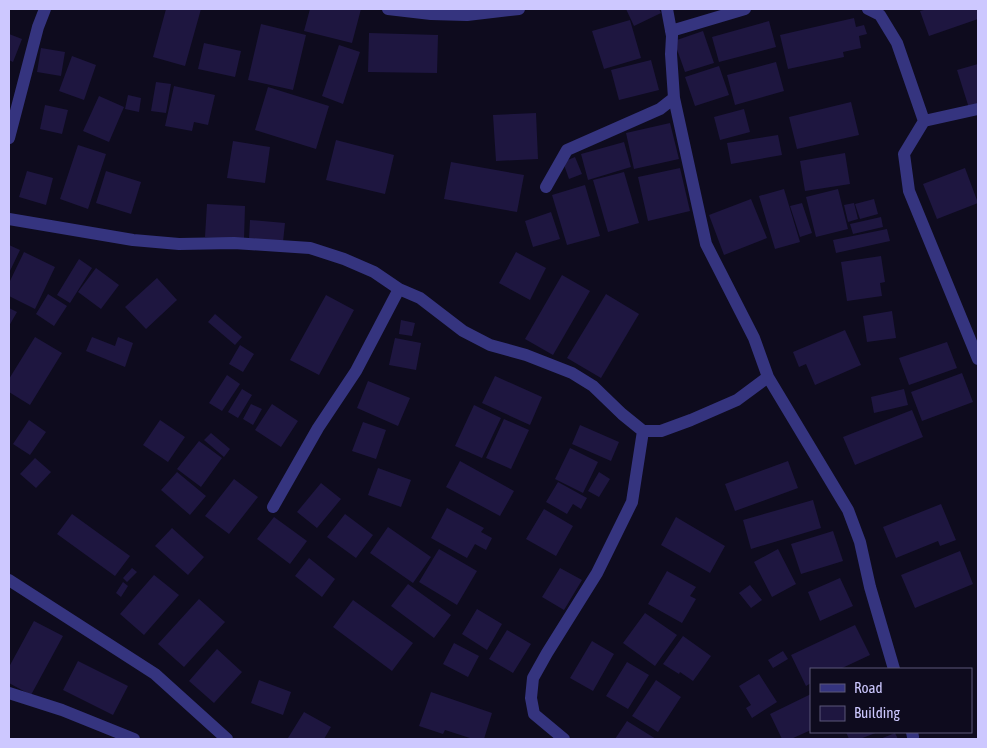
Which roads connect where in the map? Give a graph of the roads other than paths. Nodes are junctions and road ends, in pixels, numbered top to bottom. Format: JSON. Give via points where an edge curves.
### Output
{"nodes":[{"id":1,"x":45,"y":9,"type":"edge"},
{"id":2,"x":388,"y":9,"type":"edge"},
{"id":3,"x":519,"y":9,"type":"edge"},
{"id":4,"x":667,"y":9,"type":"edge"},
{"id":5,"x":745,"y":9,"type":"edge"},
{"id":6,"x":868,"y":9,"type":"edge"},
{"id":7,"x":671,"y":31,"type":"junction"},
{"id":8,"x":674,"y":98,"type":"junction"},
{"id":9,"x":978,"y":110,"type":"edge"},
{"id":10,"x":924,"y":121,"type":"junction"},
{"id":11,"x":9,"y":138,"type":"edge"},
{"id":12,"x":546,"y":187,"type":"dead end"},
{"id":13,"x":9,"y":219,"type":"edge"},
{"id":14,"x":399,"y":289,"type":"junction"},
{"id":15,"x":978,"y":360,"type":"edge"},
{"id":16,"x":768,"y":378,"type":"junction"},
{"id":17,"x":644,"y":431,"type":"junction"},
{"id":18,"x":273,"y":507,"type":"dead end"},
{"id":19,"x":9,"y":580,"type":"edge"},
{"id":20,"x":894,"y":668,"type":"edge"},
{"id":21,"x":9,"y":693,"type":"edge"},
{"id":22,"x":134,"y":739,"type":"edge"},
{"id":23,"x":227,"y":739,"type":"edge"},
{"id":24,"x":564,"y":739,"type":"edge"}],
"edges":[{"from":1,"to":11,"type":"street"},
{"from":2,"to":3,"type":"street","via":[[467,14]]},
{"from":4,"to":7,"type":"street"},
{"from":5,"to":7,"type":"street"},
{"from":6,"to":10,"type":"street","via":[[880,15],[897,43]]},
{"from":7,"to":8,"type":"street"},
{"from":8,"to":12,"type":"street","via":[[660,109],[567,150]]},
{"from":8,"to":16,"type":"street","via":[[706,244],[754,338]]},
{"from":9,"to":10,"type":"street"},
{"from":10,"to":15,"type":"street","via":[[904,154],[909,191]]},
{"from":13,"to":14,"type":"street","via":[[133,240],[310,248],[374,272]]},
{"from":14,"to":17,"type":"street","via":[[420,298],[463,331],[490,345],[572,373],[593,386]]},
{"from":14,"to":18,"type":"street","via":[[356,371],[318,428]]},
{"from":16,"to":17,"type":"street","via":[[737,400],[691,420],[661,431]]},
{"from":16,"to":20,"type":"street","via":[[848,510],[860,542]]},
{"from":17,"to":24,"type":"street","via":[[632,502],[597,573],[533,678],[531,698],[534,714]]},
{"from":19,"to":23,"type":"street","via":[[155,674]]},
{"from":21,"to":22,"type":"street"}]}
